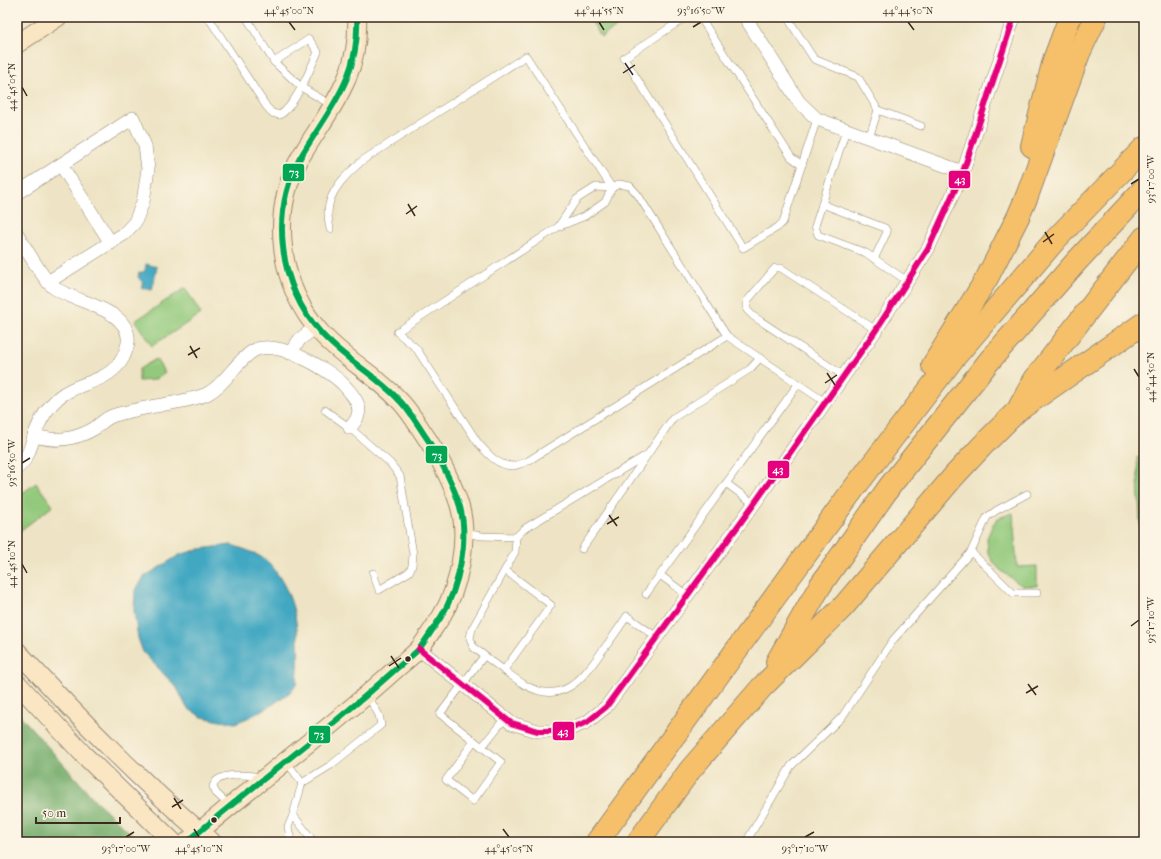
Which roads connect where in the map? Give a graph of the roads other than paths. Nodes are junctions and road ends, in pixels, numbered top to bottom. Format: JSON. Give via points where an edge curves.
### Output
{"nodes":[{"id":1,"x":58,"y":17,"type":"edge"},
{"id":2,"x":208,"y":17,"type":"edge"},
{"id":3,"x":246,"y":17,"type":"edge"},
{"id":4,"x":357,"y":17,"type":"edge"},
{"id":5,"x":686,"y":17,"type":"edge"},
{"id":6,"x":700,"y":17,"type":"edge"},
{"id":7,"x":745,"y":17,"type":"edge"},
{"id":8,"x":787,"y":17,"type":"edge"},
{"id":9,"x":1014,"y":17,"type":"edge"},
{"id":10,"x":1070,"y":17,"type":"edge"},
{"id":11,"x":1096,"y":17,"type":"edge"},
{"id":12,"x":17,"y":44,"type":"edge"},
{"id":13,"x":274,"y":62,"type":"junction"},
{"id":14,"x":301,"y":87,"type":"junction"},
{"id":15,"x":333,"y":107,"type":"junction"},
{"id":16,"x":878,"y":110,"type":"junction"},
{"id":17,"x":817,"y":119,"type":"junction"},
{"id":18,"x":921,"y":126,"type":"dead end"},
{"id":19,"x":846,"y":130,"type":"junction"},
{"id":20,"x":869,"y":138,"type":"junction"},
{"id":21,"x":1144,"y":148,"type":"edge"},
{"id":22,"x":61,"y":165,"type":"junction"},
{"id":23,"x":802,"y":165,"type":"junction"},
{"id":24,"x":963,"y":172,"type":"junction"},
{"id":25,"x":612,"y":188,"type":"junction"},
{"id":26,"x":1144,"y":189,"type":"edge"},
{"id":27,"x":17,"y":193,"type":"edge"},
{"id":28,"x":822,"y":204,"type":"junction"},
{"id":29,"x":558,"y":227,"type":"junction"},
{"id":30,"x":330,"y":229,"type":"dead end"},
{"id":31,"x":17,"y":234,"type":"edge"},
{"id":32,"x":1144,"y":238,"type":"edge"},
{"id":33,"x":111,"y":243,"type":"junction"},
{"id":34,"x":1001,"y":252,"type":"junction"},
{"id":35,"x":874,"y":258,"type":"junction"},
{"id":36,"x":48,"y":282,"type":"junction"},
{"id":37,"x":908,"y":282,"type":"junction"},
{"id":38,"x":1144,"y":323,"type":"edge"},
{"id":39,"x":316,"y":327,"type":"junction"},
{"id":40,"x":876,"y":330,"type":"junction"},
{"id":41,"x":726,"y":336,"type":"junction"},
{"id":42,"x":290,"y":353,"type":"junction"},
{"id":43,"x":760,"y":358,"type":"junction"},
{"id":44,"x":844,"y":376,"type":"junction"},
{"id":45,"x":798,"y":384,"type":"junction"},
{"id":46,"x":825,"y":402,"type":"junction"},
{"id":47,"x":325,"y":410,"type":"dead end"},
{"id":48,"x":1017,"y":411,"type":"junction"},
{"id":49,"x":350,"y":428,"type":"junction"},
{"id":50,"x":34,"y":436,"type":"junction"},
{"id":51,"x":646,"y":456,"type":"junction"},
{"id":52,"x":17,"y":468,"type":"edge"},
{"id":53,"x":726,"y":483,"type":"junction"},
{"id":54,"x":1027,"y":494,"type":"dead end"},
{"id":55,"x":849,"y":495,"type":"junction"},
{"id":56,"x":754,"y":504,"type":"junction"},
{"id":57,"x":463,"y":533,"type":"junction"},
{"id":58,"x":516,"y":537,"type":"junction"},
{"id":59,"x":582,"y":549,"type":"dead end"},
{"id":60,"x":971,"y":552,"type":"junction"},
{"id":61,"x":505,"y":570,"type":"junction"},
{"id":62,"x":373,"y":573,"type":"dead end"},
{"id":63,"x":660,"y":575,"type":"junction"},
{"id":64,"x":1037,"y":593,"type":"dead end"},
{"id":65,"x":646,"y":594,"type":"dead end"},
{"id":66,"x":687,"y":596,"type":"junction"},
{"id":67,"x":658,"y":638,"type":"junction"},
{"id":68,"x":419,"y":649,"type":"junction"},
{"id":69,"x":17,"y":651,"type":"edge"},
{"id":70,"x":484,"y":656,"type":"junction"},
{"id":71,"x":504,"y":670,"type":"junction"},
{"id":72,"x":17,"y":683,"type":"edge"},
{"id":73,"x":463,"y":684,"type":"junction"},
{"id":74,"x":762,"y":687,"type":"junction"},
{"id":75,"x":367,"y":695,"type":"junction"},
{"id":76,"x":505,"y":718,"type":"junction"},
{"id":77,"x":474,"y":741,"type":"junction"},
{"id":78,"x":482,"y":747,"type":"junction"},
{"id":79,"x":286,"y":761,"type":"junction"},
{"id":80,"x":266,"y":777,"type":"junction"},
{"id":81,"x":302,"y":783,"type":"junction"},
{"id":82,"x":230,"y":806,"type":"junction"},
{"id":83,"x":293,"y":815,"type":"junction"},
{"id":84,"x":200,"y":838,"type":"edge"},
{"id":85,"x":174,"y":842,"type":"edge"},
{"id":86,"x":291,"y":842,"type":"edge"},
{"id":87,"x":314,"y":842,"type":"edge"},
{"id":88,"x":597,"y":842,"type":"edge"},
{"id":89,"x":638,"y":842,"type":"edge"},
{"id":90,"x":746,"y":842,"type":"edge"}],
"edges":[{"from":1,"to":12,"type":"street"},
{"from":2,"to":14,"type":"lane","via":[[272,113],[280,115],[287,111]]},
{"from":3,"to":13,"type":"lane"},
{"from":4,"to":15,"type":"street","via":[[351,67]]},
{"from":5,"to":23,"type":"lane","via":[[624,58],[743,248],[783,222]]},
{"from":6,"to":23,"type":"lane","via":[[791,157]]},
{"from":7,"to":17,"type":"street","via":[[799,102]]},
{"from":8,"to":16,"type":"lane","via":[[814,59],[858,77]]},
{"from":9,"to":24,"type":"street"},
{"from":10,"to":34,"type":"highway","via":[[1054,60]]},
{"from":11,"to":34,"type":"highway","via":[[1079,53],[1027,196]]},
{"from":13,"to":14,"type":"lane"},
{"from":13,"to":14,"type":"lane","via":[[309,39],[318,52]]},
{"from":14,"to":15,"type":"lane"},
{"from":15,"to":39,"type":"street","via":[[294,169],[285,197],[281,227],[283,256],[292,284],[301,305]]},
{"from":16,"to":18,"type":"lane"},
{"from":16,"to":20,"type":"lane"},
{"from":17,"to":19,"type":"street"},
{"from":17,"to":23,"type":"lane"},
{"from":19,"to":20,"type":"street"},
{"from":19,"to":28,"type":"lane"},
{"from":20,"to":24,"type":"street"},
{"from":21,"to":55,"type":"highway","via":[[1056,239],[972,335]]},
{"from":22,"to":27,"type":"street"},
{"from":22,"to":33,"type":"street"},
{"from":22,"to":33,"type":"street","via":[[133,118],[146,149],[146,184],[135,222]]},
{"from":24,"to":37,"type":"street","via":[[928,249]]},
{"from":25,"to":29,"type":"lane","via":[[604,202],[585,216]]},
{"from":25,"to":29,"type":"lane","via":[[596,187],[577,199]]},
{"from":25,"to":30,"type":"lane","via":[[526,56],[363,160],[349,172],[331,198],[328,213]]},
{"from":25,"to":41,"type":"lane","via":[[619,184],[630,186],[638,196]]},
{"from":26,"to":74,"type":"highway","via":[[990,360],[890,486],[820,586]]},
{"from":28,"to":35,"type":"lane","via":[[815,226],[818,235]]},
{"from":28,"to":35,"type":"lane","via":[[885,228],[887,232]]},
{"from":29,"to":41,"type":"lane","via":[[397,332],[416,348],[478,443],[488,455],[500,463],[512,466],[528,461]]},
{"from":31,"to":36,"type":"street"},
{"from":32,"to":48,"type":"highway","via":[[1035,378]]},
{"from":33,"to":36,"type":"street"},
{"from":34,"to":55,"type":"highway","via":[[974,301]]},
{"from":35,"to":37,"type":"lane"},
{"from":36,"to":50,"type":"street","via":[[66,295],[113,316],[127,331],[127,345],[122,360],[112,372],[72,389],[58,398],[45,413]]},
{"from":37,"to":40,"type":"street"},
{"from":38,"to":48,"type":"highway"},
{"from":39,"to":42,"type":"street","via":[[300,339]]},
{"from":39,"to":57,"type":"street","via":[[332,344],[386,387],[410,413],[448,478],[460,508]]},
{"from":40,"to":44,"type":"street"},
{"from":40,"to":44,"type":"lane","via":[[782,268],[776,268],[747,301],[747,310],[753,316]]},
{"from":41,"to":43,"type":"lane"},
{"from":42,"to":49,"type":"street","via":[[335,376],[351,394],[359,409],[357,418]]},
{"from":42,"to":50,"type":"street","via":[[259,348],[248,355],[220,385],[207,394],[113,416],[80,436],[54,440]]},
{"from":43,"to":45,"type":"lane"},
{"from":43,"to":51,"type":"lane","via":[[750,369],[673,418]]},
{"from":44,"to":46,"type":"street"},
{"from":45,"to":46,"type":"lane"},
{"from":45,"to":53,"type":"lane"},
{"from":46,"to":56,"type":"street"},
{"from":47,"to":49,"type":"lane"},
{"from":48,"to":74,"type":"highway","via":[[954,476],[843,607]]},
{"from":49,"to":62,"type":"lane","via":[[390,463],[400,476],[413,554],[409,572],[379,590]]},
{"from":50,"to":52,"type":"street","via":[[24,461]]},
{"from":51,"to":58,"type":"lane","via":[[524,529]]},
{"from":51,"to":59,"type":"lane"},
{"from":53,"to":56,"type":"lane"},
{"from":53,"to":63,"type":"lane"},
{"from":54,"to":60,"type":"lane","via":[[986,517]]},
{"from":55,"to":88,"type":"highway"},
{"from":56,"to":66,"type":"street"},
{"from":57,"to":58,"type":"lane"},
{"from":57,"to":68,"type":"street","via":[[458,577],[442,615]]},
{"from":58,"to":61,"type":"lane","via":[[515,552]]},
{"from":60,"to":64,"type":"lane","via":[[1013,593]]},
{"from":60,"to":90,"type":"lane","via":[[893,640],[842,717],[790,766]]},
{"from":61,"to":70,"type":"lane","via":[[472,629],[470,638],[473,647]]},
{"from":61,"to":71,"type":"lane","via":[[551,605]]},
{"from":63,"to":65,"type":"lane"},
{"from":63,"to":66,"type":"lane"},
{"from":66,"to":67,"type":"street"},
{"from":67,"to":71,"type":"lane","via":[[627,616],[577,683],[551,693],[526,685]]},
{"from":67,"to":76,"type":"street","via":[[606,707],[587,722],[565,731],[538,731]]},
{"from":68,"to":73,"type":"street"},
{"from":68,"to":75,"type":"street"},
{"from":69,"to":84,"type":"street","via":[[79,718]]},
{"from":70,"to":71,"type":"lane"},
{"from":70,"to":73,"type":"lane"},
{"from":72,"to":85,"type":"street","via":[[83,754]]},
{"from":73,"to":76,"type":"street"},
{"from":73,"to":77,"type":"lane","via":[[440,714]]},
{"from":74,"to":89,"type":"highway","via":[[690,770]]},
{"from":75,"to":79,"type":"street"},
{"from":75,"to":81,"type":"lane","via":[[379,715],[381,725],[331,765]]},
{"from":76,"to":78,"type":"lane"},
{"from":77,"to":78,"type":"lane"},
{"from":77,"to":78,"type":"lane","via":[[446,780],[474,801],[501,762]]},
{"from":79,"to":80,"type":"street"},
{"from":79,"to":81,"type":"lane"},
{"from":80,"to":82,"type":"street"},
{"from":80,"to":82,"type":"lane","via":[[244,775],[218,779],[212,787]]},
{"from":81,"to":83,"type":"lane"},
{"from":82,"to":84,"type":"street"},
{"from":83,"to":86,"type":"lane","via":[[288,827]]},
{"from":83,"to":87,"type":"lane"}]}
